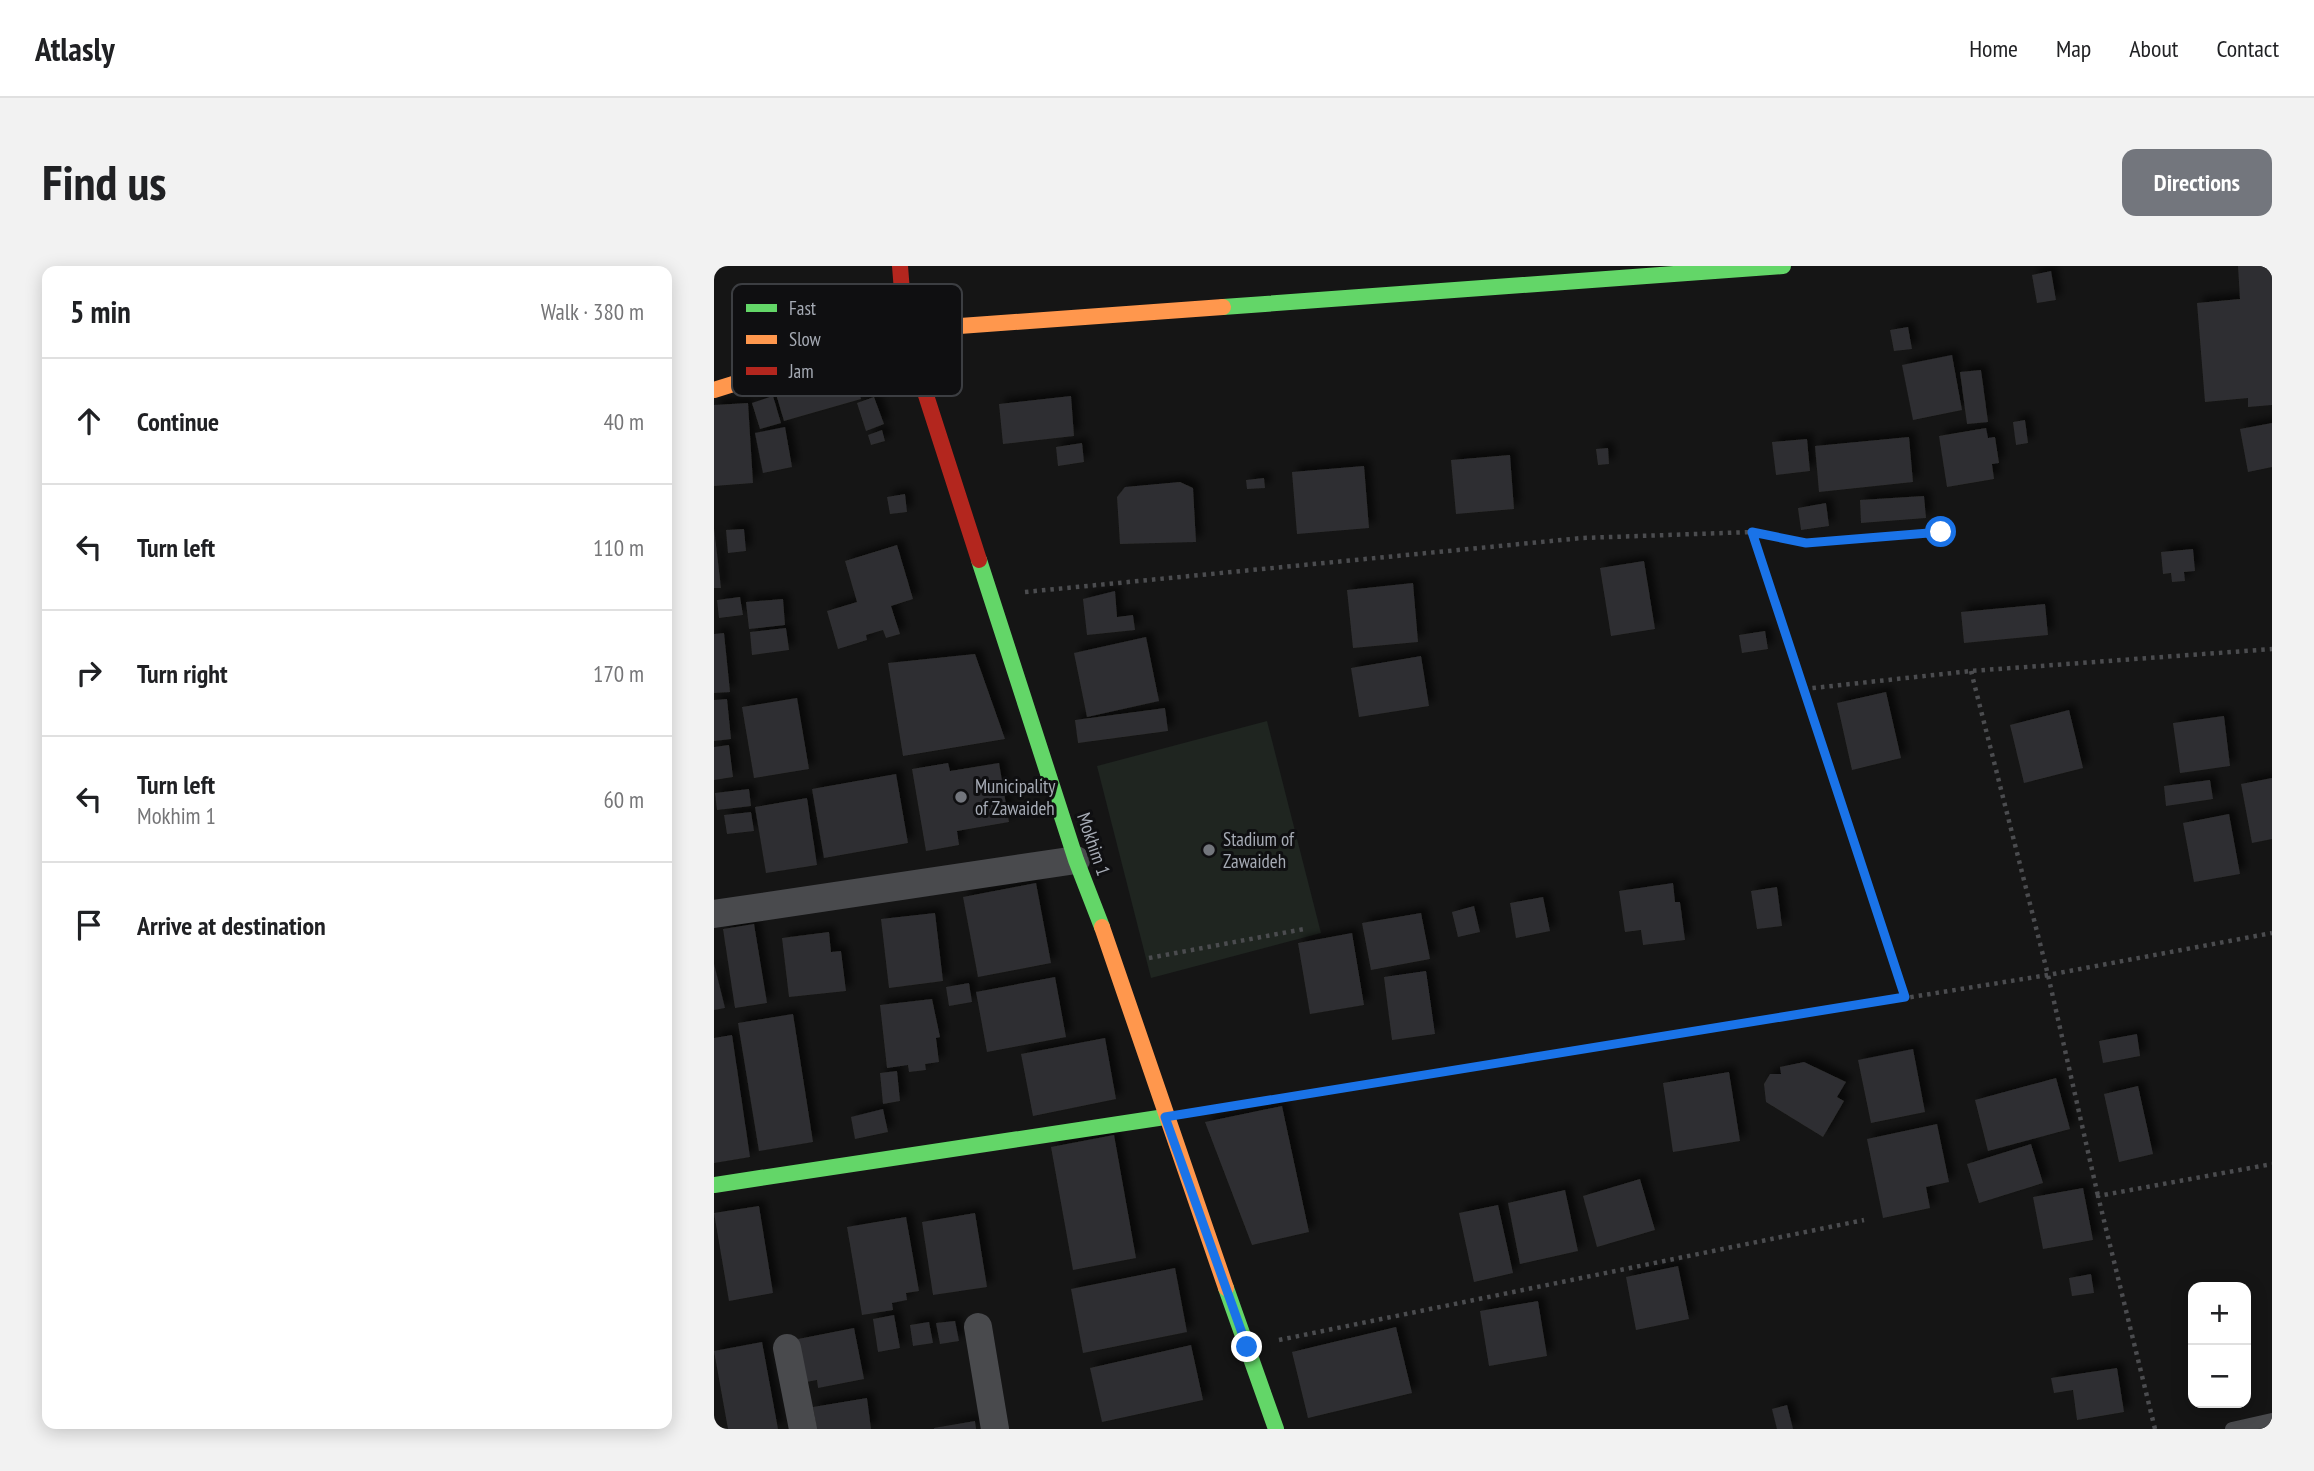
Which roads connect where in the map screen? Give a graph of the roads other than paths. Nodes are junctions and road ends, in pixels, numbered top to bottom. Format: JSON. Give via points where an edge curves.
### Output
{"nodes":[{"id":1,"x":900,"y":266,"type":"edge"},
{"id":2,"x":1783,"y":266,"type":"edge"},
{"id":3,"x":901,"y":284,"type":"edge"},
{"id":4,"x":962,"y":326,"type":"edge"},
{"id":5,"x":732,"y":384,"type":"edge"},
{"id":6,"x":714,"y":390,"type":"edge"},
{"id":7,"x":927,"y":396,"type":"edge"},
{"id":8,"x":1076,"y":860,"type":"junction"},
{"id":9,"x":714,"y":914,"type":"edge"},
{"id":10,"x":1165,"y":1117,"type":"junction"},
{"id":11,"x":714,"y":1185,"type":"edge"},
{"id":12,"x":978,"y":1327,"type":"dead end"},
{"id":13,"x":786,"y":1348,"type":"dead end"},
{"id":14,"x":2272,"y":1420,"type":"edge"},
{"id":15,"x":803,"y":1429,"type":"edge"},
{"id":16,"x":995,"y":1429,"type":"edge"},
{"id":17,"x":1276,"y":1429,"type":"edge"},
{"id":18,"x":2232,"y":1429,"type":"edge"}],
"edges":[{"from":1,"to":3,"type":"street","name":"Mokhim 1"},
{"from":2,"to":4,"type":"street"},
{"from":5,"to":6,"type":"street"},
{"from":7,"to":8,"type":"street","name":"Mokhim 1"},
{"from":8,"to":9,"type":"street"},
{"from":8,"to":10,"type":"street","name":"Mokhim 1","via":[[1117,965]]},
{"from":10,"to":11,"type":"street"},
{"from":10,"to":17,"type":"street","name":"Mokhim 1"},
{"from":12,"to":16,"type":"street"},
{"from":13,"to":15,"type":"street"},
{"from":14,"to":18,"type":"lane"}]}
